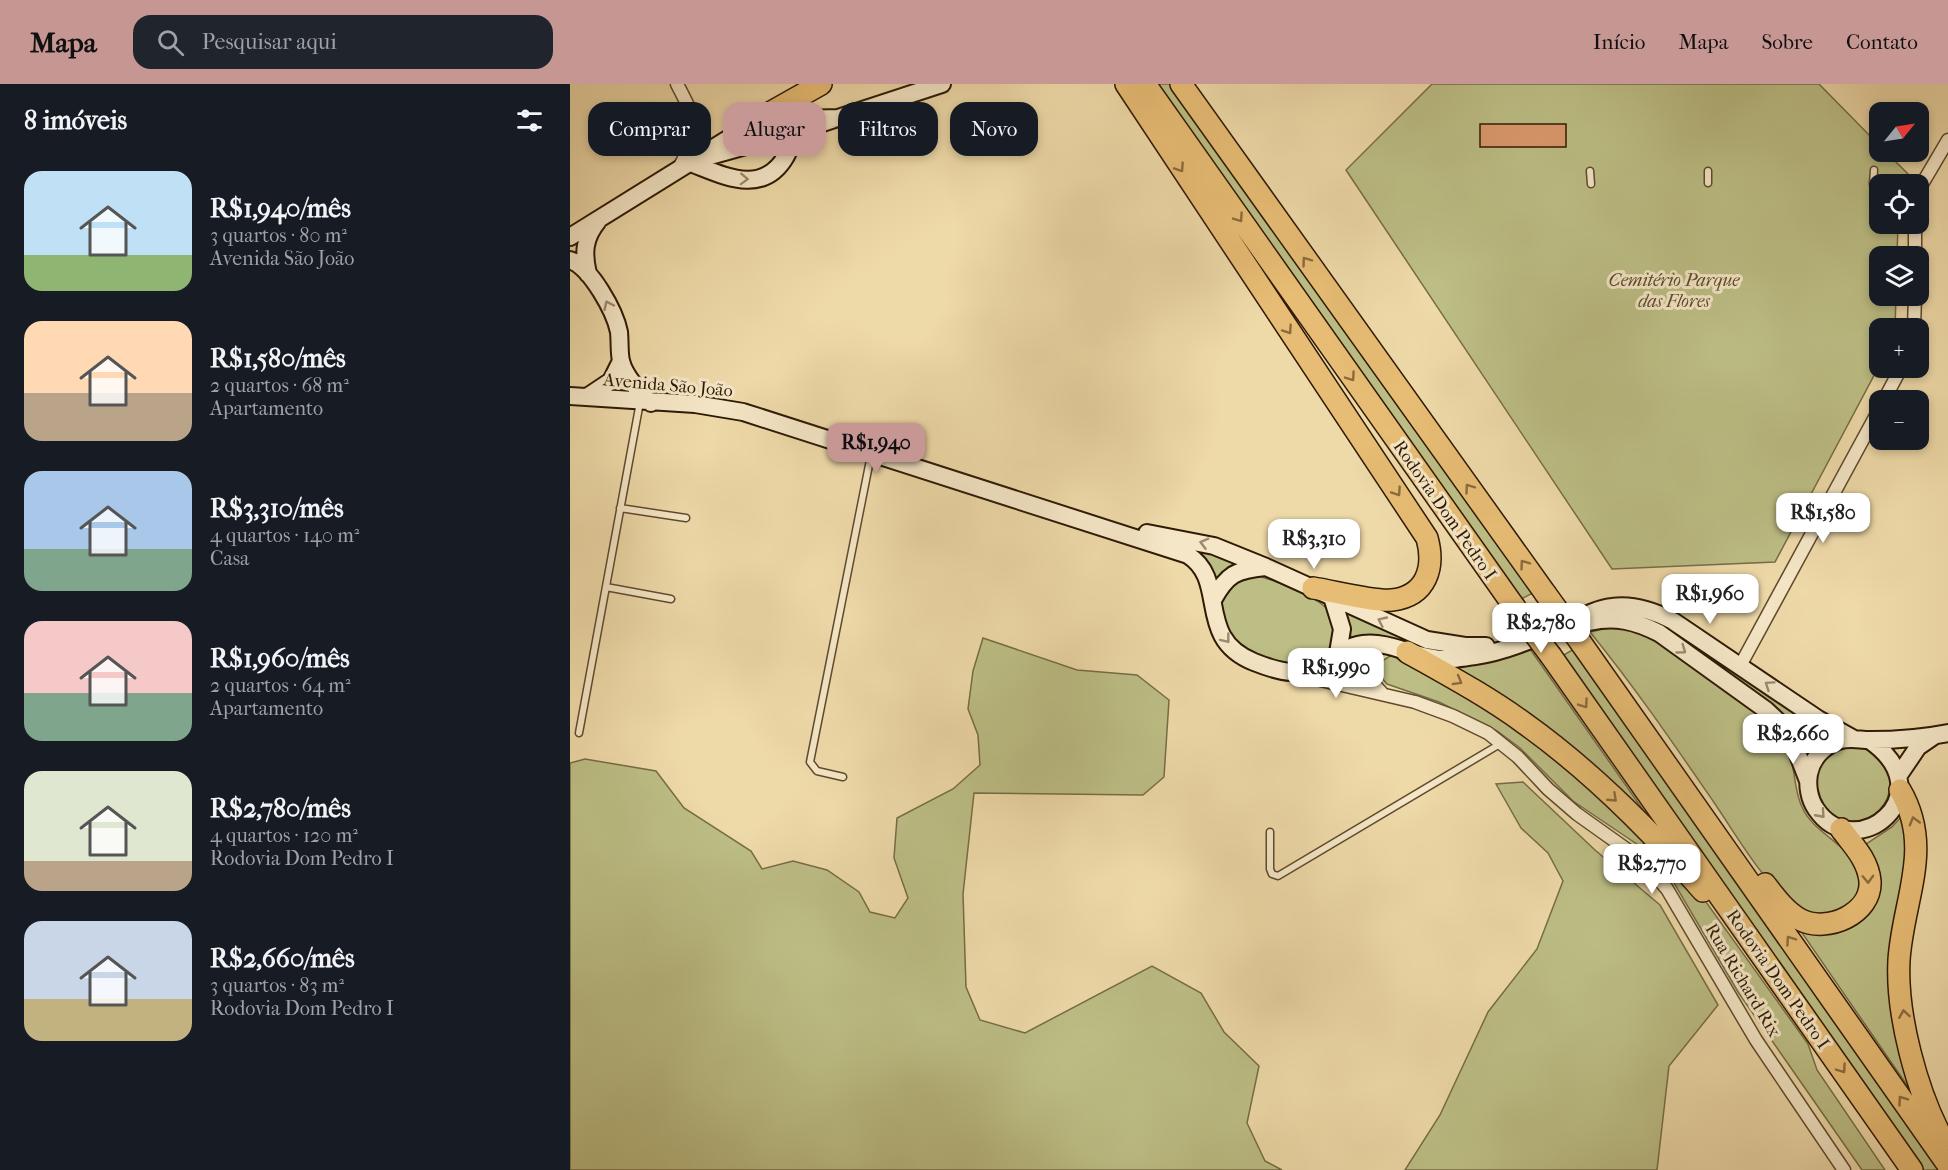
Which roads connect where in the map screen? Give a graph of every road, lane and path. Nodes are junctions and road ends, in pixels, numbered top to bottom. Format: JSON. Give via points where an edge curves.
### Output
{"nodes":[{"id":1,"x":677,"y":84,"type":"edge"},
{"id":2,"x":821,"y":84,"type":"edge"},
{"id":3,"x":942,"y":84,"type":"edge"},
{"id":4,"x":1126,"y":84,"type":"edge"},
{"id":5,"x":1145,"y":84,"type":"edge"},
{"id":6,"x":1181,"y":84,"type":"edge"},
{"id":7,"x":794,"y":102,"type":"edge"},
{"id":8,"x":887,"y":102,"type":"edge"},
{"id":9,"x":1948,"y":140,"type":"edge"},
{"id":10,"x":723,"y":144,"type":"edge"},
{"id":11,"x":723,"y":154,"type":"edge"},
{"id":12,"x":786,"y":156,"type":"edge"},
{"id":13,"x":683,"y":166,"type":"junction"},
{"id":14,"x":1874,"y":170,"type":"dead end"},
{"id":15,"x":1590,"y":171,"type":"dead end"},
{"id":16,"x":1708,"y":171,"type":"dead end"},
{"id":17,"x":1874,"y":174,"type":"edge"},
{"id":18,"x":1928,"y":174,"type":"edge"},
{"id":19,"x":1708,"y":183,"type":"dead end"},
{"id":20,"x":1592,"y":184,"type":"dead end"},
{"id":21,"x":600,"y":218,"type":"junction"},
{"id":22,"x":570,"y":237,"type":"edge"},
{"id":23,"x":570,"y":260,"type":"edge"},
{"id":24,"x":588,"y":274,"type":"junction"},
{"id":25,"x":621,"y":362,"type":"junction"},
{"id":26,"x":578,"y":396,"type":"edge"},
{"id":27,"x":645,"y":402,"type":"junction"},
{"id":28,"x":1869,"y":428,"type":"edge"},
{"id":29,"x":871,"y":454,"type":"junction"},
{"id":30,"x":620,"y":507,"type":"junction"},
{"id":31,"x":686,"y":518,"type":"dead end"},
{"id":32,"x":1104,"y":527,"type":"junction"},
{"id":33,"x":1266,"y":567,"type":"junction"},
{"id":34,"x":606,"y":587,"type":"junction"},
{"id":35,"x":1323,"y":593,"type":"junction"},
{"id":36,"x":671,"y":599,"type":"dead end"},
{"id":37,"x":1213,"y":600,"type":"junction"},
{"id":38,"x":1550,"y":632,"type":"junction"},
{"id":39,"x":1520,"y":643,"type":"junction"},
{"id":40,"x":1379,"y":644,"type":"junction"},
{"id":41,"x":1407,"y":652,"type":"junction"},
{"id":42,"x":1338,"y":653,"type":"junction"},
{"id":43,"x":1740,"y":666,"type":"junction"},
{"id":44,"x":1296,"y":674,"type":"junction"},
{"id":45,"x":1383,"y":694,"type":"junction"},
{"id":46,"x":1617,"y":695,"type":"junction"},
{"id":47,"x":579,"y":733,"type":"dead end"},
{"id":48,"x":1941,"y":734,"type":"edge"},
{"id":49,"x":1862,"y":739,"type":"junction"},
{"id":50,"x":1500,"y":743,"type":"junction"},
{"id":51,"x":843,"y":777,"type":"dead end"},
{"id":52,"x":1808,"y":781,"type":"junction"},
{"id":53,"x":1899,"y":783,"type":"junction"},
{"id":54,"x":1841,"y":829,"type":"junction"},
{"id":55,"x":1270,"y":832,"type":"dead end"},
{"id":56,"x":1784,"y":987,"type":"junction"},
{"id":57,"x":1948,"y":1149,"type":"edge"},
{"id":58,"x":1948,"y":1165,"type":"edge"},
{"id":59,"x":1845,"y":1170,"type":"edge"},
{"id":60,"x":1912,"y":1170,"type":"edge"}],
"edges":[{"from":1,"to":13,"type":"street","via":[[694,117],[696,130]]},
{"from":2,"to":7,"type":"highway"},
{"from":3,"to":8,"type":"main road"},
{"from":4,"to":35,"type":"highway","one_way":true,"via":[[1427,538],[1432,554],[1430,572],[1409,595],[1391,600]]},
{"from":5,"to":56,"type":"highway","name":"Rodovia Dom Pedro I","one_way":true,"bridge":true},
{"from":46,"to":6,"type":"highway","name":"Rodovia Dom Pedro I","one_way":true,"bridge":true},
{"from":9,"to":18,"type":"street"},
{"from":10,"to":13,"type":"main road"},
{"from":11,"to":13,"type":"main road"},
{"from":13,"to":12,"type":"main road","one_way":true,"via":[[749,181],[776,169]]},
{"from":13,"to":21,"type":"main road"},
{"from":14,"to":17,"type":"lane"},
{"from":15,"to":20,"type":"lane"},
{"from":16,"to":19,"type":"lane"},
{"from":21,"to":22,"type":"main road"},
{"from":21,"to":24,"type":"main road","via":[[584,245]]},
{"from":23,"to":24,"type":"main road"},
{"from":25,"to":24,"type":"main road","one_way":true,"via":[[619,330],[605,298]]},
{"from":25,"to":26,"type":"main road","via":[[611,381]]},
{"from":25,"to":27,"type":"main road"},
{"from":26,"to":27,"type":"main road","name":"Avenida São João"},
{"from":27,"to":29,"type":"main road","name":"Avenida São João","via":[[695,404],[743,412]]},
{"from":27,"to":30,"type":"lane"},
{"from":28,"to":43,"type":"street"},
{"from":29,"to":32,"type":"main road","name":"Avenida São João"},
{"from":29,"to":51,"type":"lane","via":[[810,762],[817,771]]},
{"from":30,"to":31,"type":"lane"},
{"from":30,"to":34,"type":"lane"},
{"from":33,"to":32,"type":"main road","one_way":true,"via":[[1195,541]]},
{"from":32,"to":37,"type":"main road","via":[[1196,560],[1207,578]]},
{"from":33,"to":35,"type":"main road"},
{"from":33,"to":37,"type":"main road","via":[[1235,573],[1220,586]]},
{"from":34,"to":36,"type":"lane"},
{"from":34,"to":47,"type":"lane"},
{"from":39,"to":35,"type":"main road","one_way":true,"via":[[1465,646],[1427,640]]},
{"from":35,"to":42,"type":"main road","via":[[1342,629]]},
{"from":37,"to":44,"type":"main road","one_way":true,"via":[[1217,626],[1235,650],[1253,662]]},
{"from":38,"to":39,"type":"main road"},
{"from":38,"to":43,"type":"main road","via":[[1594,612],[1628,606],[1666,618]]},
{"from":38,"to":52,"type":"main road","one_way":true,"via":[[1608,619],[1635,621],[1659,633],[1784,727]]},
{"from":39,"to":41,"type":"main road","via":[[1456,659]]},
{"from":40,"to":41,"type":"main road"},
{"from":40,"to":42,"type":"main road","via":[[1357,645]]},
{"from":40,"to":45,"type":"street","via":[[1367,670],[1371,682]]},
{"from":41,"to":56,"type":"highway","one_way":true,"via":[[1524,723],[1575,763],[1665,849]]},
{"from":42,"to":44,"type":"main road","via":[[1314,670]]},
{"from":49,"to":43,"type":"main road","one_way":true,"via":[[1818,718]]},
{"from":44,"to":45,"type":"street","name":"Rua Richard Rix"},
{"from":45,"to":50,"type":"street","name":"Rua Richard Rix","via":[[1453,716]]},
{"from":54,"to":46,"type":"highway","one_way":true,"via":[[1867,867],[1870,883],[1865,898],[1844,919],[1831,923],[1802,920],[1773,893]]},
{"from":58,"to":46,"type":"highway","name":"Rodovia Dom Pedro I","one_way":true},
{"from":48,"to":49,"type":"main road"},
{"from":48,"to":53,"type":"main road","via":[[1918,747]]},
{"from":49,"to":52,"type":"main road","via":[[1840,740],[1822,751],[1810,768]]},
{"from":49,"to":53,"type":"main road","via":[[1883,750],[1893,762]]},
{"from":50,"to":55,"type":"lane","via":[[1278,876],[1270,869]]},
{"from":50,"to":59,"type":"street","name":"Rua Richard Rix","via":[[1577,814],[1643,861],[1666,889],[1756,1040]]},
{"from":52,"to":54,"type":"main road","one_way":true,"via":[[1815,808]]},
{"from":53,"to":54,"type":"main road","via":[[1891,812],[1874,826]]},
{"from":57,"to":53,"type":"highway","one_way":true,"via":[[1916,1078],[1900,984],[1916,832]]},
{"from":56,"to":60,"type":"highway","name":"Rodovia Dom Pedro I","one_way":true}]}
